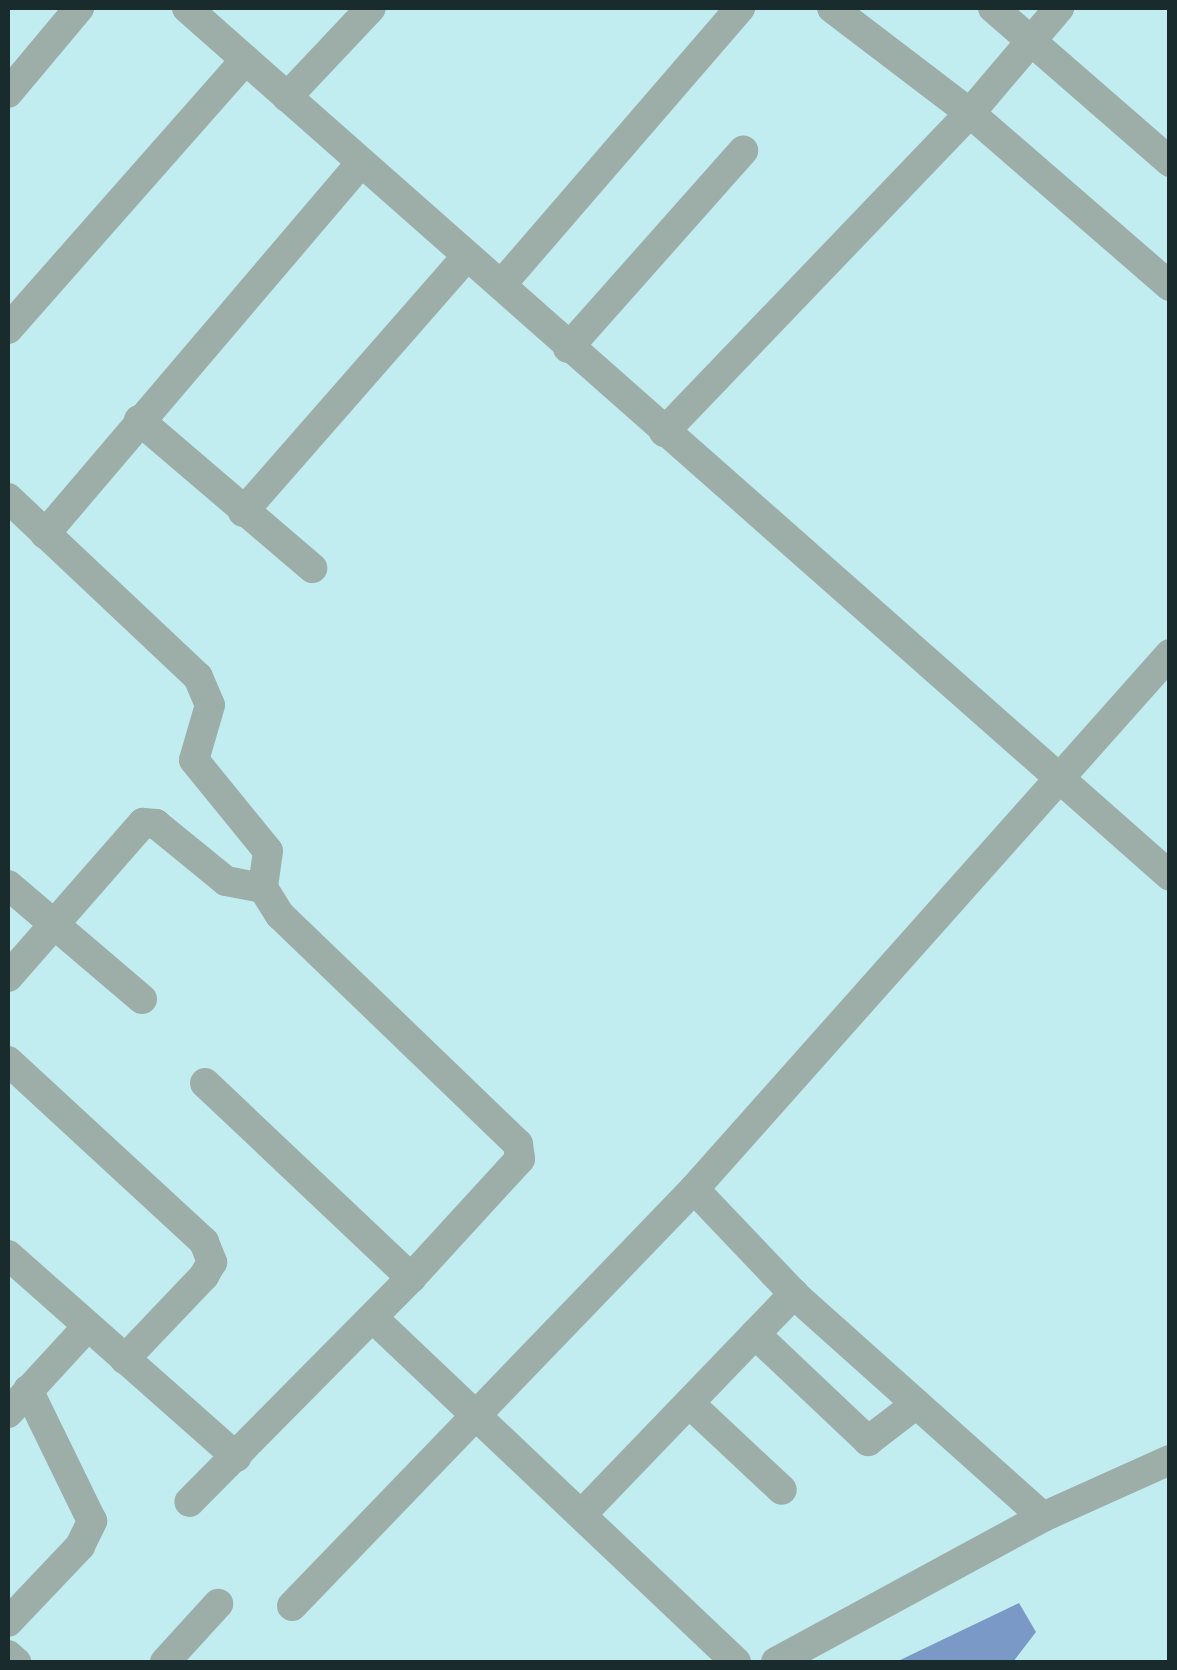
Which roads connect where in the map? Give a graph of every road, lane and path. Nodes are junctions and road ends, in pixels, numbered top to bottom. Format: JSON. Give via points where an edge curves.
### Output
{"nodes":[{"id":1,"x":79,"y":8,"type":"edge"},
{"id":2,"x":371,"y":8,"type":"edge"},
{"id":3,"x":740,"y":8,"type":"edge"},
{"id":4,"x":832,"y":8,"type":"edge"},
{"id":5,"x":994,"y":8,"type":"edge"},
{"id":6,"x":1059,"y":8,"type":"edge"},
{"id":7,"x":204,"y":13,"type":"edge"},
{"id":8,"x":1032,"y":40,"type":"junction"},
{"id":9,"x":245,"y":60,"type":"junction"},
{"id":10,"x":8,"y":93,"type":"edge"},
{"id":11,"x":287,"y":97,"type":"junction"},
{"id":12,"x":970,"y":113,"type":"junction"},
{"id":13,"x":743,"y":151,"type":"dead end"},
{"id":14,"x":1170,"y":162,"type":"edge"},
{"id":15,"x":360,"y":163,"type":"junction"},
{"id":16,"x":467,"y":256,"type":"junction"},
{"id":17,"x":501,"y":285,"type":"junction"},
{"id":18,"x":1170,"y":286,"type":"edge"},
{"id":19,"x":8,"y":328,"type":"edge"},
{"id":20,"x":568,"y":348,"type":"junction"},
{"id":21,"x":139,"y":420,"type":"junction"},
{"id":22,"x":664,"y":432,"type":"junction"},
{"id":23,"x":8,"y":498,"type":"edge"},
{"id":24,"x":243,"y":512,"type":"junction"},
{"id":25,"x":45,"y":534,"type":"junction"},
{"id":26,"x":312,"y":568,"type":"dead end"},
{"id":27,"x":1170,"y":654,"type":"edge"},
{"id":28,"x":1059,"y":779,"type":"junction"},
{"id":29,"x":1170,"y":876,"type":"edge"},
{"id":30,"x":8,"y":885,"type":"edge"},
{"id":31,"x":263,"y":888,"type":"junction"},
{"id":32,"x":52,"y":924,"type":"junction"},
{"id":33,"x":8,"y":977,"type":"edge"},
{"id":34,"x":142,"y":998,"type":"dead end"},
{"id":35,"x":8,"y":1061,"type":"edge"},
{"id":36,"x":205,"y":1083,"type":"dead end"},
{"id":37,"x":694,"y":1189,"type":"junction"},
{"id":38,"x":8,"y":1255,"type":"edge"},
{"id":39,"x":411,"y":1278,"type":"junction"},
{"id":40,"x":794,"y":1294,"type":"junction"},
{"id":41,"x":372,"y":1318,"type":"junction"},
{"id":42,"x":88,"y":1326,"type":"junction"},
{"id":43,"x":755,"y":1334,"type":"junction"},
{"id":44,"x":125,"y":1359,"type":"junction"},
{"id":45,"x":28,"y":1390,"type":"junction"},
{"id":46,"x":689,"y":1403,"type":"junction"},
{"id":47,"x":916,"y":1404,"type":"junction"},
{"id":48,"x":474,"y":1412,"type":"junction"},
{"id":49,"x":8,"y":1414,"type":"edge"},
{"id":50,"x":236,"y":1456,"type":"junction"},
{"id":51,"x":1170,"y":1460,"type":"edge"},
{"id":52,"x":782,"y":1490,"type":"dead end"},
{"id":53,"x":188,"y":1502,"type":"dead end"},
{"id":54,"x":582,"y":1514,"type":"junction"},
{"id":55,"x":1043,"y":1518,"type":"junction"},
{"id":56,"x":218,"y":1604,"type":"dead end"},
{"id":57,"x":292,"y":1606,"type":"dead end"},
{"id":58,"x":8,"y":1622,"type":"edge"},
{"id":59,"x":8,"y":1655,"type":"edge"},
{"id":60,"x":16,"y":1662,"type":"edge"},
{"id":61,"x":165,"y":1662,"type":"edge"},
{"id":62,"x":736,"y":1662,"type":"edge"},
{"id":63,"x":776,"y":1662,"type":"edge"}],
"edges":[{"from":1,"to":10,"type":"street"},
{"from":2,"to":11,"type":"street"},
{"from":3,"to":17,"type":"street"},
{"from":4,"to":12,"type":"street"},
{"from":5,"to":8,"type":"street"},
{"from":6,"to":8,"type":"street"},
{"from":7,"to":9,"type":"street"},
{"from":8,"to":12,"type":"street"},
{"from":8,"to":14,"type":"street"},
{"from":9,"to":11,"type":"street"},
{"from":9,"to":19,"type":"street"},
{"from":11,"to":15,"type":"street"},
{"from":12,"to":18,"type":"street"},
{"from":12,"to":22,"type":"street"},
{"from":13,"to":20,"type":"street"},
{"from":15,"to":16,"type":"street"},
{"from":15,"to":21,"type":"street"},
{"from":16,"to":17,"type":"street"},
{"from":16,"to":24,"type":"street"},
{"from":17,"to":20,"type":"street"},
{"from":20,"to":22,"type":"street"},
{"from":21,"to":24,"type":"street"},
{"from":21,"to":25,"type":"street"},
{"from":22,"to":28,"type":"street"},
{"from":23,"to":25,"type":"street"},
{"from":24,"to":26,"type":"street"},
{"from":25,"to":31,"type":"street","via":[[204,687],[210,705],[194,760],[268,851]]},
{"from":27,"to":28,"type":"street"},
{"from":28,"to":29,"type":"street"},
{"from":28,"to":37,"type":"street"},
{"from":30,"to":32,"type":"street"},
{"from":31,"to":32,"type":"street","via":[[226,881],[149,821]]},
{"from":31,"to":39,"type":"street","via":[[296,932],[518,1144],[520,1159]]},
{"from":32,"to":33,"type":"street"},
{"from":32,"to":34,"type":"street"},
{"from":35,"to":44,"type":"street","via":[[204,1242],[212,1262]]},
{"from":36,"to":39,"type":"street"},
{"from":37,"to":40,"type":"street"},
{"from":37,"to":48,"type":"street"},
{"from":38,"to":42,"type":"street"},
{"from":39,"to":41,"type":"street"},
{"from":40,"to":43,"type":"street"},
{"from":40,"to":47,"type":"street"},
{"from":41,"to":48,"type":"street"},
{"from":41,"to":50,"type":"street"},
{"from":42,"to":44,"type":"street"},
{"from":42,"to":45,"type":"street"},
{"from":43,"to":46,"type":"street"},
{"from":43,"to":47,"type":"street","via":[[868,1441]]},
{"from":44,"to":50,"type":"street"},
{"from":45,"to":49,"type":"street"},
{"from":45,"to":58,"type":"street","via":[[92,1520],[80,1546]]},
{"from":46,"to":52,"type":"street"},
{"from":46,"to":54,"type":"street"},
{"from":47,"to":55,"type":"street"},
{"from":48,"to":54,"type":"street"},
{"from":48,"to":57,"type":"street"},
{"from":50,"to":53,"type":"street"},
{"from":51,"to":55,"type":"street"},
{"from":54,"to":62,"type":"street"},
{"from":55,"to":63,"type":"street"},
{"from":56,"to":61,"type":"street"},
{"from":59,"to":60,"type":"street"}]}
